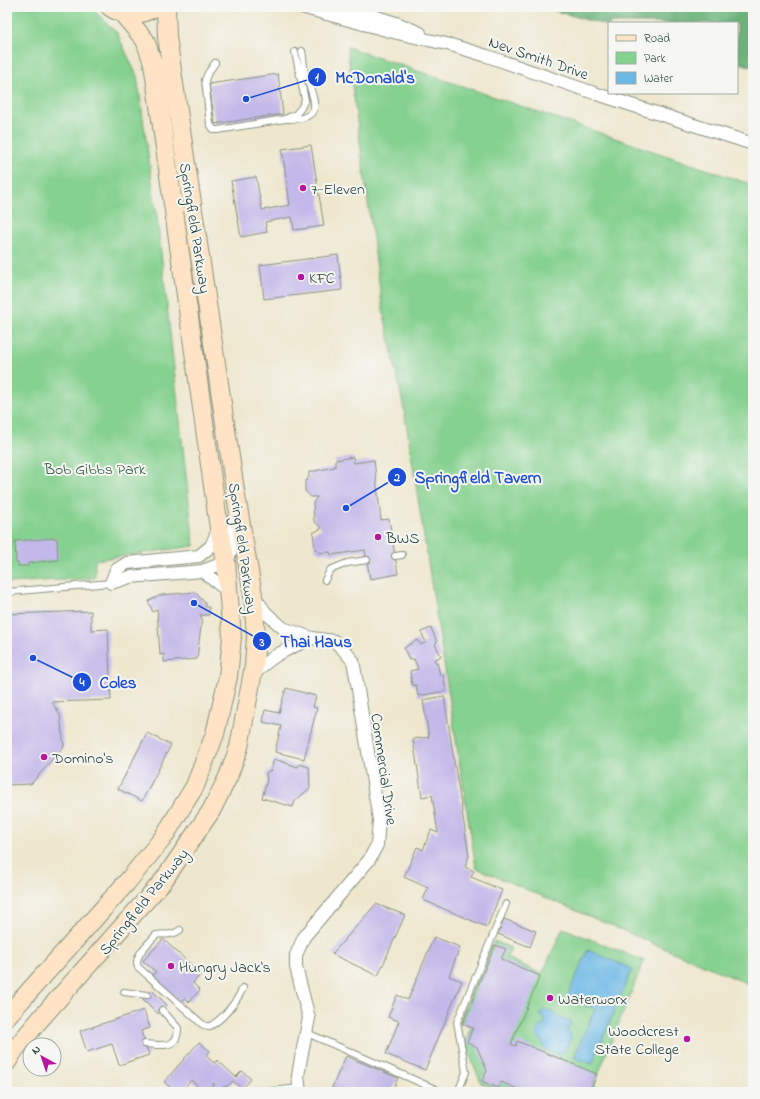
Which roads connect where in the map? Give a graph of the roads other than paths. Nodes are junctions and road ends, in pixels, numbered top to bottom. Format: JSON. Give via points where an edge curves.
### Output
{"nodes":[{"id":1,"x":155,"y":7,"type":"edge"},
{"id":2,"x":166,"y":7,"type":"edge"},
{"id":3,"x":301,"y":7,"type":"edge"},
{"id":4,"x":345,"y":7,"type":"edge"},
{"id":5,"x":116,"y":10,"type":"edge"},
{"id":6,"x":451,"y":46,"type":"junction"},
{"id":7,"x":302,"y":51,"type":"dead end"},
{"id":8,"x":295,"y":52,"type":"dead end"},
{"id":9,"x":215,"y":63,"type":"dead end"},
{"id":10,"x":285,"y":119,"type":"junction"},
{"id":11,"x":753,"y":144,"type":"edge"},
{"id":12,"x":232,"y":467,"type":"junction"},
{"id":13,"x":220,"y":528,"type":"junction"},
{"id":14,"x":402,"y":554,"type":"dead end"},
{"id":15,"x":395,"y":556,"type":"dead end"},
{"id":16,"x":367,"y":560,"type":"dead end"},
{"id":17,"x":226,"y":562,"type":"junction"},
{"id":18,"x":202,"y":571,"type":"junction"},
{"id":19,"x":325,"y":580,"type":"dead end"},
{"id":20,"x":111,"y":583,"type":"junction"},
{"id":21,"x":7,"y":592,"type":"edge"},
{"id":22,"x":229,"y":592,"type":"junction"},
{"id":23,"x":253,"y":595,"type":"junction"},
{"id":24,"x":312,"y":638,"type":"junction"},
{"id":25,"x":252,"y":677,"type":"junction"},
{"id":26,"x":506,"y":904,"type":"dead end"},
{"id":27,"x":180,"y":930,"type":"dead end"},
{"id":28,"x":244,"y":988,"type":"dead end"},
{"id":29,"x":124,"y":992,"type":"dead end"},
{"id":30,"x":147,"y":995,"type":"dead end"},
{"id":31,"x":162,"y":1010,"type":"dead end"},
{"id":32,"x":7,"y":1016,"type":"edge"},
{"id":33,"x":307,"y":1033,"type":"junction"},
{"id":34,"x":145,"y":1044,"type":"dead end"},
{"id":35,"x":7,"y":1062,"type":"edge"},
{"id":36,"x":299,"y":1090,"type":"edge"},
{"id":37,"x":264,"y":1092,"type":"edge"},
{"id":38,"x":442,"y":1092,"type":"edge"},
{"id":39,"x":458,"y":1092,"type":"edge"}],
"edges":[{"from":1,"to":5,"type":"main road","via":[[148,12],[135,15]]},
{"from":2,"to":12,"type":"main road","name":"Springfield Parkway","via":[[167,37]]},
{"from":3,"to":6,"type":"street","name":"Nev Smith Drive"},
{"from":4,"to":6,"type":"street","name":"Nev Smith Drive","via":[[399,24]]},
{"from":5,"to":13,"type":"main road","name":"Springfield Parkway","via":[[145,40],[152,63]]},
{"from":6,"to":11,"type":"street","name":"Nev Smith Drive"},
{"from":7,"to":10,"type":"lane","via":[[315,107],[308,117],[299,120]]},
{"from":8,"to":10,"type":"lane","via":[[305,100],[296,114]]},
{"from":9,"to":10,"type":"lane","via":[[205,80],[210,124],[214,130]]},
{"from":12,"to":17,"type":"street","via":[[226,476],[234,530],[232,552]]},
{"from":12,"to":23,"type":"main road","name":"Springfield Parkway"},
{"from":13,"to":17,"type":"main road","name":"Springfield Parkway"},
{"from":13,"to":20,"type":"street","via":[[211,546],[199,556],[127,563],[116,570]]},
{"from":14,"to":15,"type":"lane"},
{"from":16,"to":19,"type":"lane","via":[[347,563],[330,570]]},
{"from":17,"to":18,"type":"street"},
{"from":17,"to":22,"type":"main road","name":"Springfield Parkway"},
{"from":18,"to":20,"type":"street","via":[[130,577]]},
{"from":18,"to":22,"type":"street"},
{"from":20,"to":21,"type":"lane"},
{"from":22,"to":32,"type":"main road","name":"Springfield Parkway","via":[[232,637],[228,677],[214,734],[195,786],[159,843]]},
{"from":23,"to":24,"type":"street","name":"Commercial Drive","via":[[266,613],[283,628]]},
{"from":23,"to":25,"type":"main road","name":"Springfield Parkway","via":[[256,636]]},
{"from":24,"to":25,"type":"street","via":[[271,658]]},
{"from":24,"to":33,"type":"street","name":"Commercial Drive","via":[[334,641],[353,661],[379,830],[377,845],[369,860],[304,937],[296,955],[296,967],[309,1018]]},
{"from":25,"to":35,"type":"main road","name":"Springfield Parkway","via":[[239,747],[228,777],[207,817],[163,881],[15,1049]]},
{"from":26,"to":39,"type":"lane","via":[[457,1022],[466,1072]]},
{"from":27,"to":28,"type":"lane","via":[[172,935],[156,935],[137,957],[138,967],[208,1027],[215,1024],[238,1000]]},
{"from":29,"to":30,"type":"lane"},
{"from":31,"to":34,"type":"lane","via":[[178,1028],[175,1042],[169,1045]]},
{"from":33,"to":36,"type":"street","name":"Commercial Drive","via":[[300,1058]]},
{"from":33,"to":38,"type":"lane"},
{"from":36,"to":37,"type":"lane"}]}
